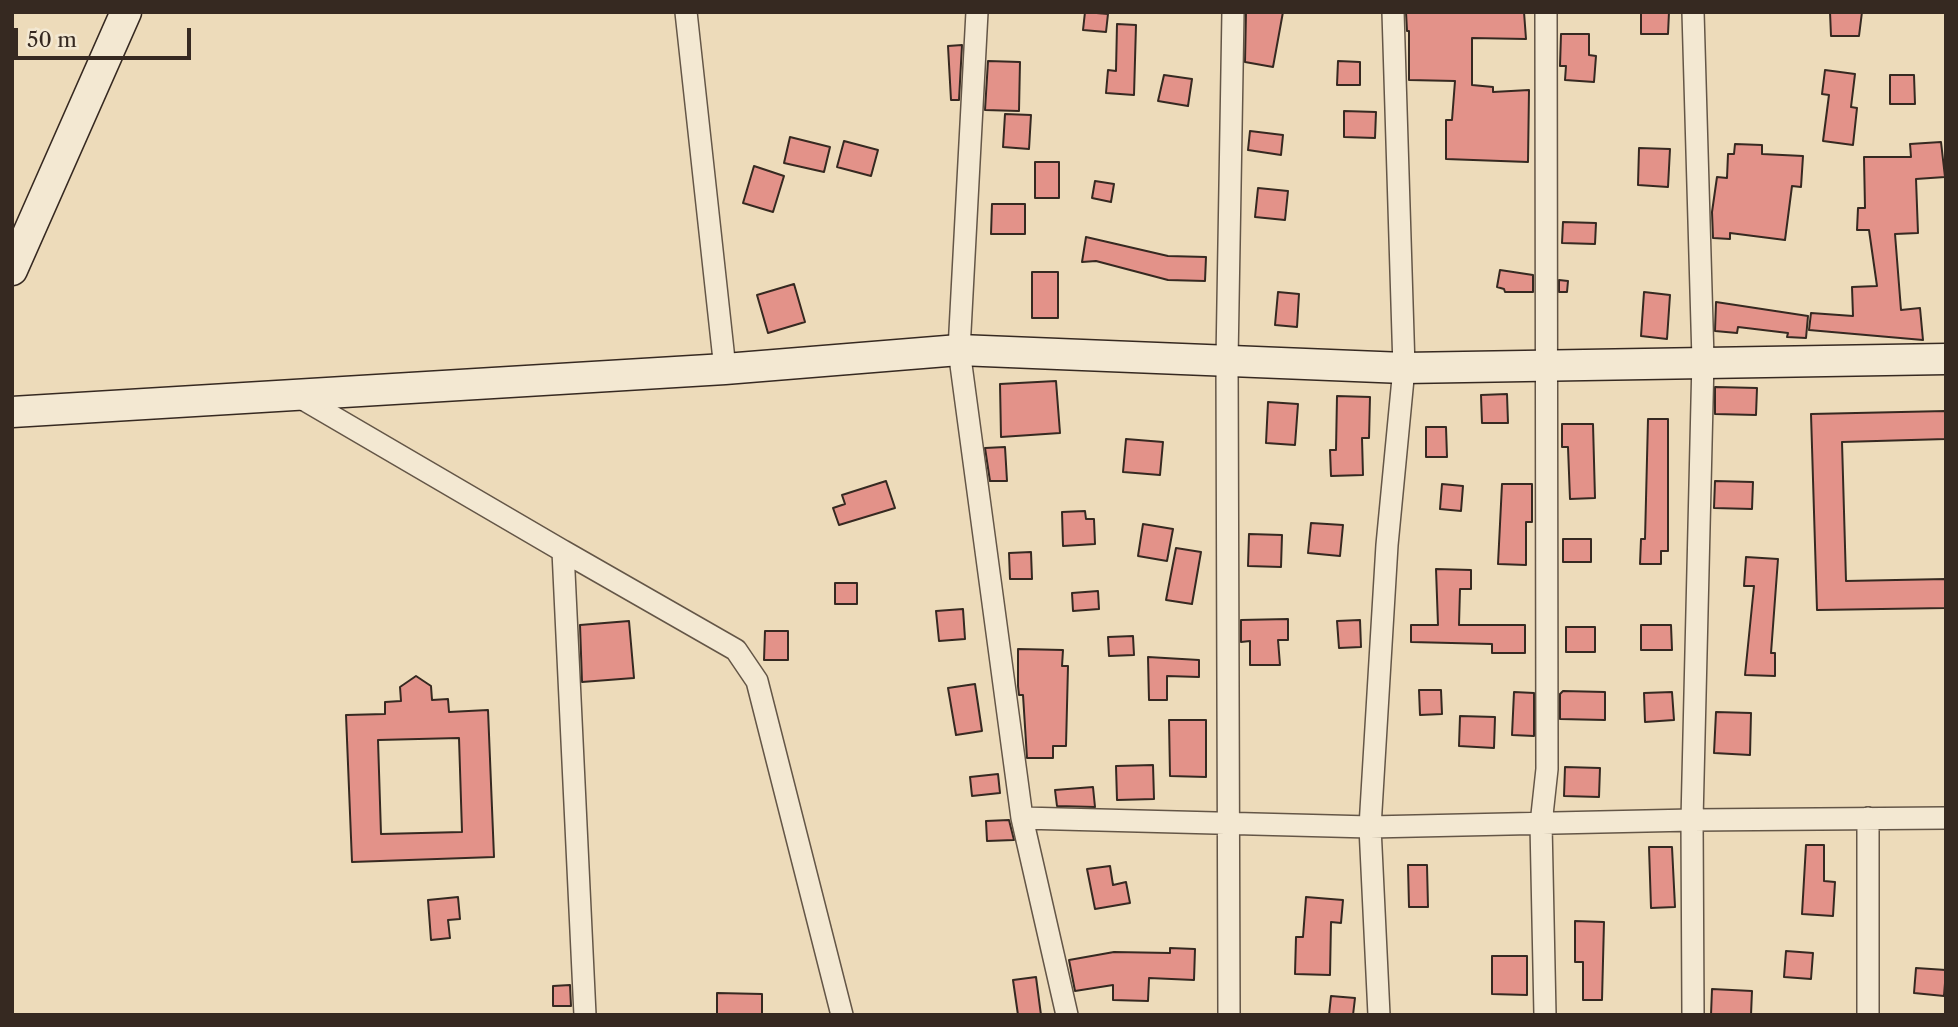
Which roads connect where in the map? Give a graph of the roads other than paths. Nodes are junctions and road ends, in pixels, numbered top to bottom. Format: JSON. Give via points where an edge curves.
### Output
{"nodes":[{"id":1,"x":126,"y":12,"type":"edge"},
{"id":2,"x":686,"y":12,"type":"edge"},
{"id":3,"x":977,"y":12,"type":"edge"},
{"id":4,"x":1233,"y":12,"type":"edge"},
{"id":5,"x":1393,"y":12,"type":"edge"},
{"id":6,"x":1546,"y":12,"type":"edge"},
{"id":7,"x":1693,"y":12,"type":"edge"},
{"id":8,"x":12,"y":270,"type":"edge"},
{"id":9,"x":959,"y":350,"type":"junction"},
{"id":10,"x":1946,"y":359,"type":"edge"},
{"id":11,"x":1227,"y":360,"type":"junction"},
{"id":12,"x":1703,"y":360,"type":"junction"},
{"id":13,"x":1548,"y":364,"type":"junction"},
{"id":14,"x":1404,"y":368,"type":"junction"},
{"id":15,"x":725,"y":369,"type":"junction"},
{"id":16,"x":295,"y":395,"type":"junction"},
{"id":17,"x":12,"y":412,"type":"edge"},
{"id":18,"x":563,"y":551,"type":"junction"},
{"id":19,"x":1022,"y":818,"type":"junction"},
{"id":20,"x":1868,"y":818,"type":"junction"},
{"id":21,"x":1946,"y":818,"type":"edge"},
{"id":22,"x":1692,"y":820,"type":"junction"},
{"id":23,"x":1229,"y":823,"type":"junction"},
{"id":24,"x":1541,"y":824,"type":"junction"},
{"id":25,"x":1370,"y":827,"type":"junction"},
{"id":26,"x":585,"y":1015,"type":"edge"},
{"id":27,"x":842,"y":1015,"type":"edge"},
{"id":28,"x":1067,"y":1015,"type":"edge"},
{"id":29,"x":1229,"y":1015,"type":"edge"},
{"id":30,"x":1379,"y":1015,"type":"edge"},
{"id":31,"x":1545,"y":1015,"type":"edge"},
{"id":32,"x":1693,"y":1015,"type":"edge"},
{"id":33,"x":1868,"y":1015,"type":"edge"}],
"edges":[{"from":1,"to":8,"type":"street"},
{"from":2,"to":15,"type":"street"},
{"from":3,"to":9,"type":"street"},
{"from":4,"to":11,"type":"street"},
{"from":5,"to":14,"type":"street"},
{"from":6,"to":13,"type":"street"},
{"from":7,"to":12,"type":"street"},
{"from":9,"to":11,"type":"street"},
{"from":9,"to":15,"type":"street"},
{"from":9,"to":19,"type":"street"},
{"from":10,"to":12,"type":"street"},
{"from":11,"to":14,"type":"street"},
{"from":11,"to":23,"type":"street"},
{"from":12,"to":13,"type":"street"},
{"from":12,"to":22,"type":"street"},
{"from":13,"to":14,"type":"street"},
{"from":13,"to":24,"type":"street","via":[[1547,769]]},
{"from":14,"to":25,"type":"street","via":[[1387,545]]},
{"from":15,"to":16,"type":"street"},
{"from":16,"to":17,"type":"street"},
{"from":16,"to":18,"type":"street"},
{"from":18,"to":26,"type":"street"},
{"from":18,"to":27,"type":"street","via":[[736,650],[757,681]]},
{"from":19,"to":23,"type":"street"},
{"from":19,"to":28,"type":"street"},
{"from":20,"to":21,"type":"street"},
{"from":20,"to":22,"type":"street"},
{"from":20,"to":33,"type":"street"},
{"from":22,"to":24,"type":"street"},
{"from":22,"to":32,"type":"street"},
{"from":23,"to":25,"type":"street"},
{"from":23,"to":29,"type":"street"},
{"from":24,"to":25,"type":"street"},
{"from":24,"to":31,"type":"street"},
{"from":25,"to":30,"type":"street"}]}
